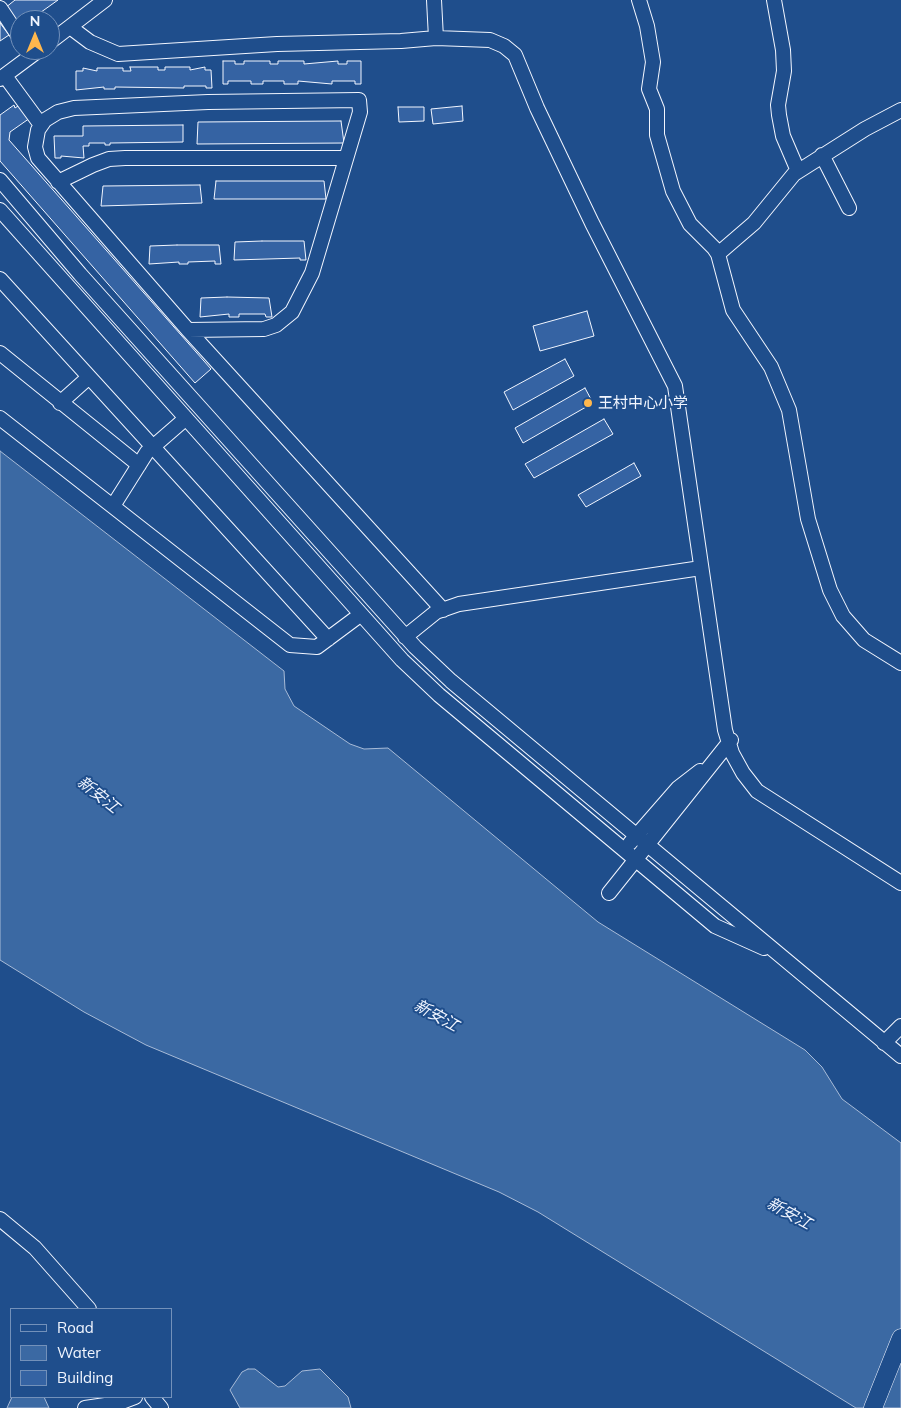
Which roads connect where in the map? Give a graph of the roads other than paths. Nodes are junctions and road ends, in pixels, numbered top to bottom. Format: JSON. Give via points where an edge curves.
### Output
{"nodes":[{"id":1,"x":105,"y":0,"type":"edge"},
{"id":2,"x":434,"y":0,"type":"edge"},
{"id":3,"x":639,"y":0,"type":"edge"},
{"id":4,"x":774,"y":0,"type":"edge"},
{"id":5,"x":0,"y":8,"type":"edge"},
{"id":6,"x":10,"y":23,"type":"edge"},
{"id":7,"x":70,"y":27,"type":"junction"},
{"id":8,"x":60,"y":34,"type":"edge"},
{"id":9,"x":436,"y":38,"type":"junction"},
{"id":10,"x":23,"y":60,"type":"edge"},
{"id":11,"x":2,"y":78,"type":"edge"},
{"id":12,"x":901,"y":110,"type":"edge"},
{"id":13,"x":41,"y":125,"type":"junction"},
{"id":14,"x":822,"y":155,"type":"junction"},
{"id":15,"x":346,"y":158,"type":"junction"},
{"id":16,"x":798,"y":170,"type":"junction"},
{"id":17,"x":0,"y":180,"type":"edge"},
{"id":18,"x":58,"y":182,"type":"junction"},
{"id":19,"x":850,"y":208,"type":"dead end"},
{"id":20,"x":0,"y":210,"type":"edge"},
{"id":21,"x":718,"y":254,"type":"junction"},
{"id":22,"x":2,"y":285,"type":"edge"},
{"id":23,"x":188,"y":330,"type":"junction"},
{"id":24,"x":0,"y":353,"type":"edge"},
{"id":25,"x":89,"y":377,"type":"junction"},
{"id":26,"x":60,"y":403,"type":"junction"},
{"id":27,"x":0,"y":418,"type":"edge"},
{"id":28,"x":184,"y":418,"type":"junction"},
{"id":29,"x":153,"y":447,"type":"junction"},
{"id":30,"x":139,"y":465,"type":"junction"},
{"id":31,"x":113,"y":506,"type":"junction"},
{"id":32,"x":700,"y":568,"type":"junction"},
{"id":33,"x":443,"y":610,"type":"junction"},
{"id":34,"x":360,"y":614,"type":"junction"},
{"id":35,"x":405,"y":637,"type":"junction"},
{"id":36,"x":328,"y":639,"type":"junction"},
{"id":37,"x":901,"y":663,"type":"edge"},
{"id":38,"x":731,"y":744,"type":"junction"},
{"id":39,"x":636,"y":836,"type":"junction"},
{"id":40,"x":624,"y":850,"type":"junction"},
{"id":41,"x":901,"y":883,"type":"edge"},
{"id":42,"x":609,"y":893,"type":"dead end"},
{"id":43,"x":782,"y":956,"type":"junction"},
{"id":44,"x":901,"y":1026,"type":"edge"},
{"id":45,"x":884,"y":1042,"type":"junction"},
{"id":46,"x":901,"y":1056,"type":"edge"},
{"id":47,"x":0,"y":1219,"type":"edge"},
{"id":48,"x":88,"y":1308,"type":"edge"},
{"id":49,"x":901,"y":1338,"type":"edge"},
{"id":50,"x":132,"y":1398,"type":"edge"},
{"id":51,"x":84,"y":1408,"type":"edge"},
{"id":52,"x":873,"y":1408,"type":"edge"}],
"edges":[{"from":1,"to":7,"type":"street"},
{"from":2,"to":9,"type":"street"},
{"from":3,"to":21,"type":"street","via":[[653,62],[650,89],[657,109],[657,135],[673,191],[690,224]]},
{"from":4,"to":16,"type":"street","via":[[784,71],[779,115],[783,136]]},
{"from":5,"to":6,"type":"street"},
{"from":7,"to":8,"type":"street"},
{"from":7,"to":9,"type":"street","via":[[90,42],[118,54]]},
{"from":9,"to":32,"type":"street","via":[[490,40],[515,55],[592,223],[671,376],[677,396]]},
{"from":10,"to":11,"type":"street"},
{"from":11,"to":13,"type":"street"},
{"from":12,"to":14,"type":"street"},
{"from":13,"to":15,"type":"street","via":[[58,112],[74,108],[359,100],[360,112]]},
{"from":13,"to":18,"type":"street","via":[[35,141],[36,153]]},
{"from":14,"to":16,"type":"street"},
{"from":14,"to":19,"type":"street"},
{"from":15,"to":18,"type":"street","via":[[117,158],[93,165]]},
{"from":15,"to":23,"type":"street","via":[[312,273],[292,312],[276,325],[264,329]]},
{"from":16,"to":21,"type":"street","via":[[754,223]]},
{"from":17,"to":35,"type":"street","via":[[86,281]]},
{"from":18,"to":23,"type":"street"},
{"from":20,"to":28,"type":"street"},
{"from":21,"to":37,"type":"street","via":[[733,310],[771,367],[789,410],[808,519],[830,590],[843,616],[864,640]]},
{"from":22,"to":25,"type":"street"},
{"from":23,"to":33,"type":"street"},
{"from":24,"to":26,"type":"street"},
{"from":25,"to":26,"type":"street"},
{"from":25,"to":29,"type":"street"},
{"from":26,"to":30,"type":"street"},
{"from":27,"to":31,"type":"street"},
{"from":28,"to":29,"type":"street"},
{"from":28,"to":34,"type":"street"},
{"from":29,"to":30,"type":"street"},
{"from":29,"to":36,"type":"street"},
{"from":30,"to":31,"type":"street"},
{"from":31,"to":36,"type":"street","via":[[290,645],[317,647]]},
{"from":32,"to":33,"type":"street","via":[[459,604]]},
{"from":32,"to":38,"type":"street","via":[[725,730]]},
{"from":33,"to":35,"type":"street"},
{"from":34,"to":36,"type":"street"},
{"from":34,"to":40,"type":"street","via":[[439,695]]},
{"from":35,"to":39,"type":"street","via":[[451,681]]},
{"from":38,"to":39,"type":"street","via":[[678,788]]},
{"from":38,"to":41,"type":"street","via":[[743,773],[757,791]]},
{"from":38,"to":42,"type":"street"},
{"from":39,"to":40,"type":"street"},
{"from":39,"to":43,"type":"street"},
{"from":40,"to":43,"type":"street","via":[[715,926]]},
{"from":43,"to":45,"type":"street"},
{"from":44,"to":45,"type":"street"},
{"from":45,"to":46,"type":"street"},
{"from":47,"to":48,"type":"street","via":[[35,1248]]},
{"from":49,"to":52,"type":"main road"},
{"from":50,"to":51,"type":"street"}]}
